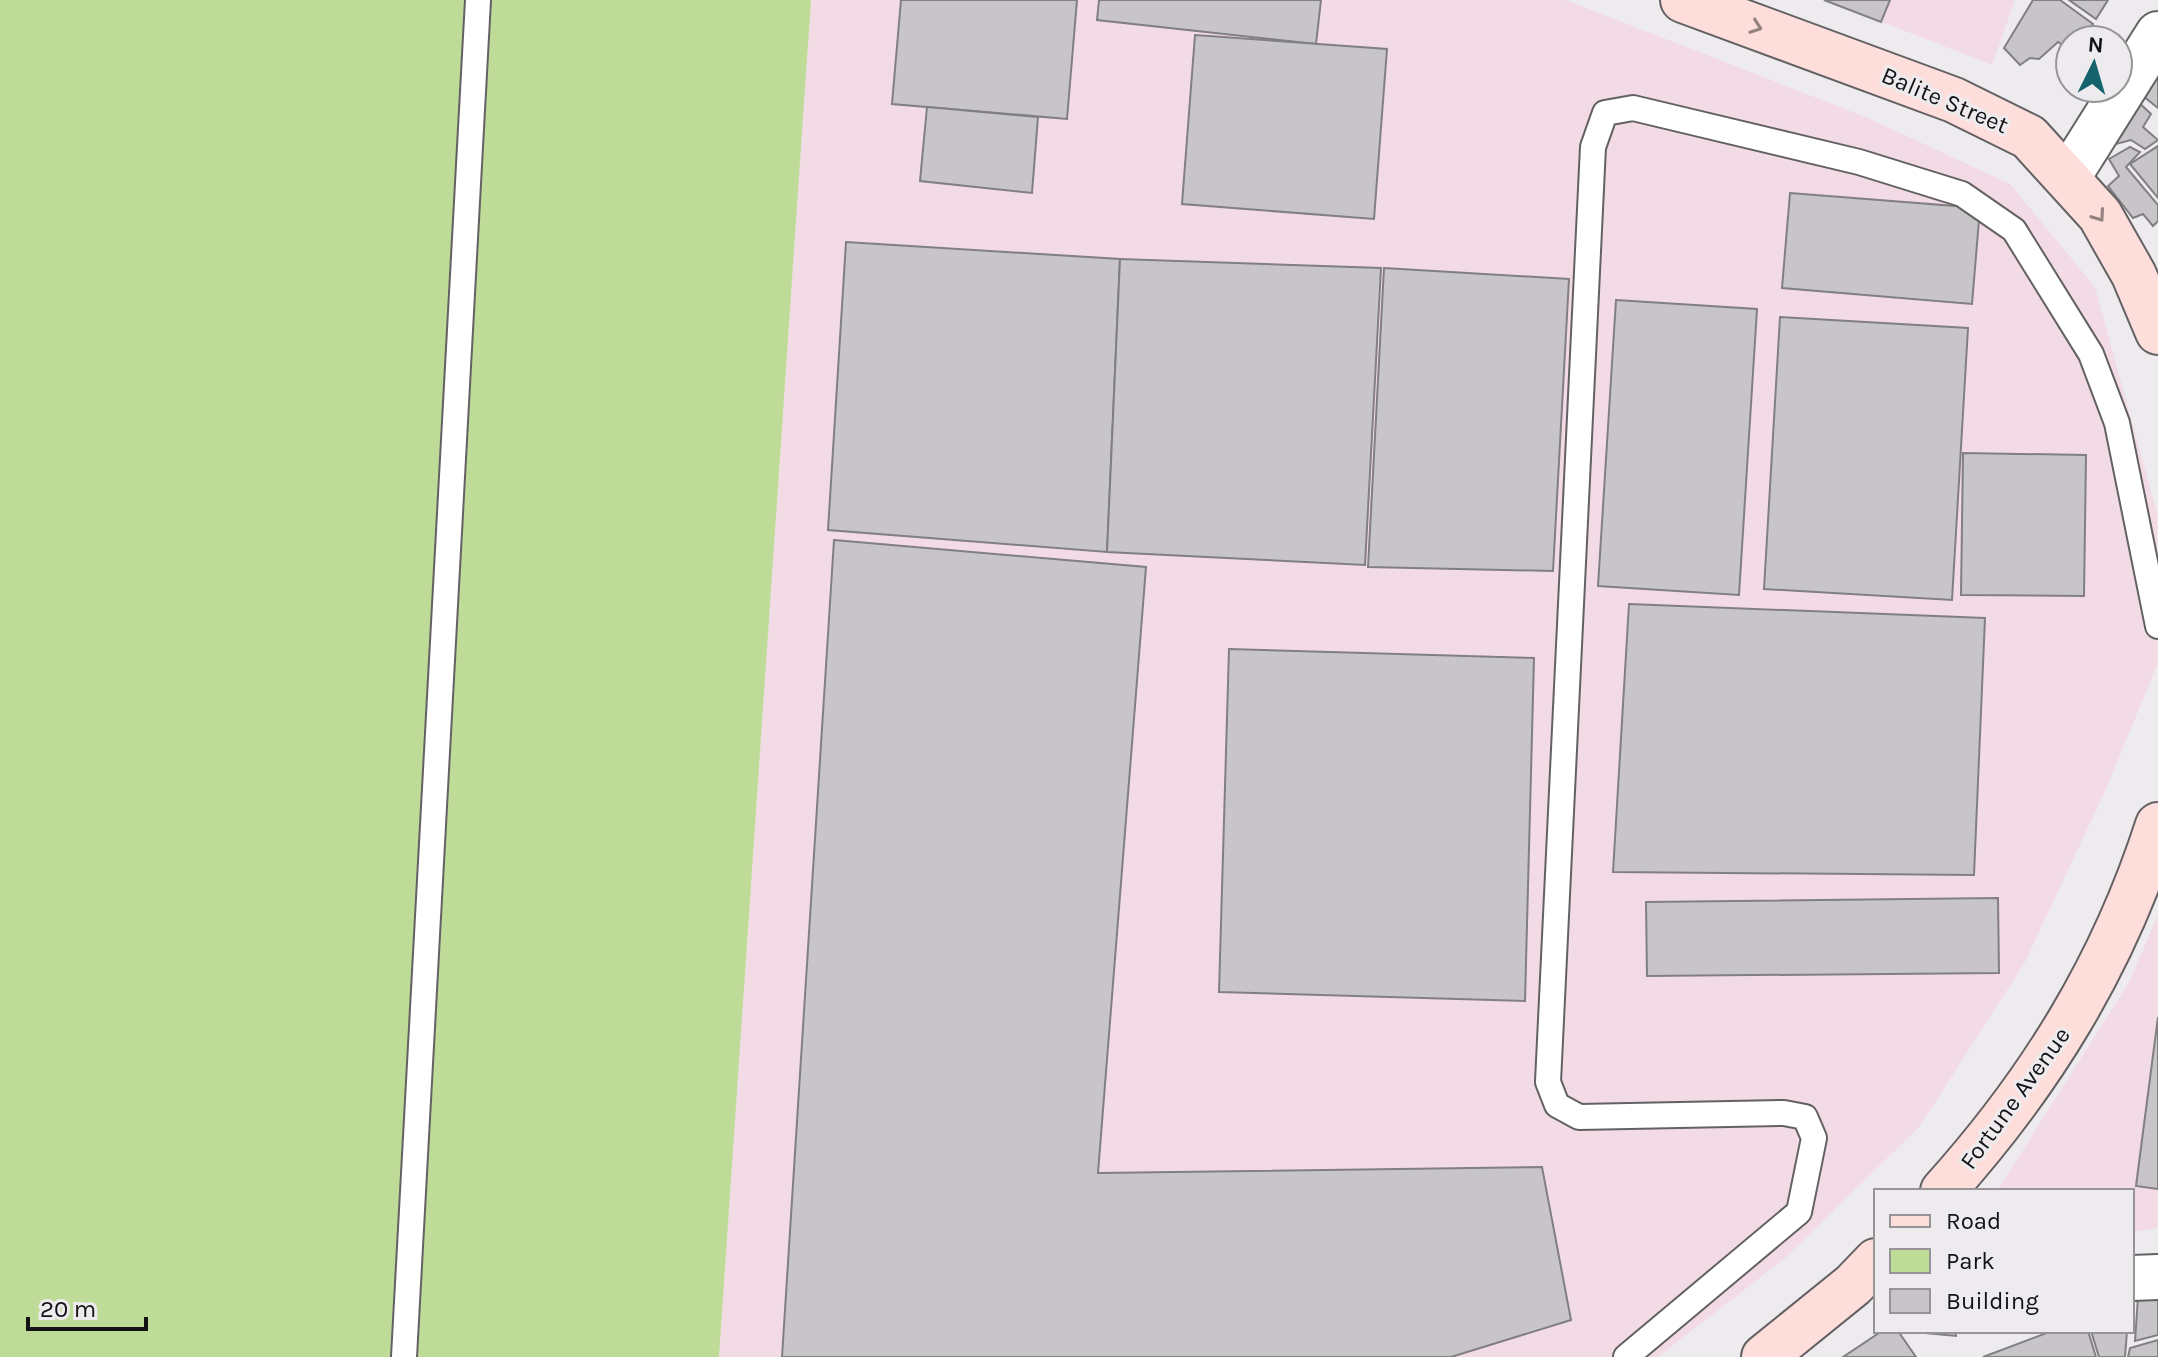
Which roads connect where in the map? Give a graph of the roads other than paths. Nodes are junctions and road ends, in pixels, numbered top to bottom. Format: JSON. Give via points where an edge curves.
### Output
{"nodes":[{"id":1,"x":478,"y":0,"type":"edge"},
{"id":2,"x":1683,"y":0,"type":"edge"},
{"id":3,"x":2158,"y":34,"type":"edge"},
{"id":4,"x":2068,"y":177,"type":"junction"},
{"id":5,"x":2158,"y":332,"type":"edge"},
{"id":6,"x":2158,"y":626,"type":"edge"},
{"id":7,"x":2158,"y":825,"type":"edge"},
{"id":8,"x":1945,"y":1189,"type":"edge"},
{"id":9,"x":2158,"y":1277,"type":"edge"},
{"id":10,"x":1868,"y":1278,"type":"edge"},
{"id":11,"x":2134,"y":1278,"type":"edge"},
{"id":12,"x":404,"y":1357,"type":"edge"},
{"id":13,"x":1626,"y":1357,"type":"edge"},
{"id":14,"x":1764,"y":1357,"type":"edge"}],
"edges":[{"from":1,"to":12,"type":"lane"},
{"from":2,"to":4,"type":"main road","name":"Balite Street","one_way":true,"via":[[1954,100],[2029,137]]},
{"from":3,"to":4,"type":"street"},
{"from":4,"to":5,"type":"main road","name":"Balite Street","one_way":true,"via":[[2100,215]]},
{"from":6,"to":13,"type":"lane","via":[[2117,423],[2091,354],[2014,230],[1962,194],[1859,162],[1633,108],[1605,113],[1593,147],[1548,1082],[1557,1105],[1579,1117],[1784,1113],[1805,1117],[1814,1138],[1799,1212]]},
{"from":7,"to":8,"type":"main road","name":"Fortune Avenue","via":[[2112,940],[2051,1055],[1989,1140]]},
{"from":9,"to":11,"type":"street"},
{"from":10,"to":14,"type":"main road"}]}
